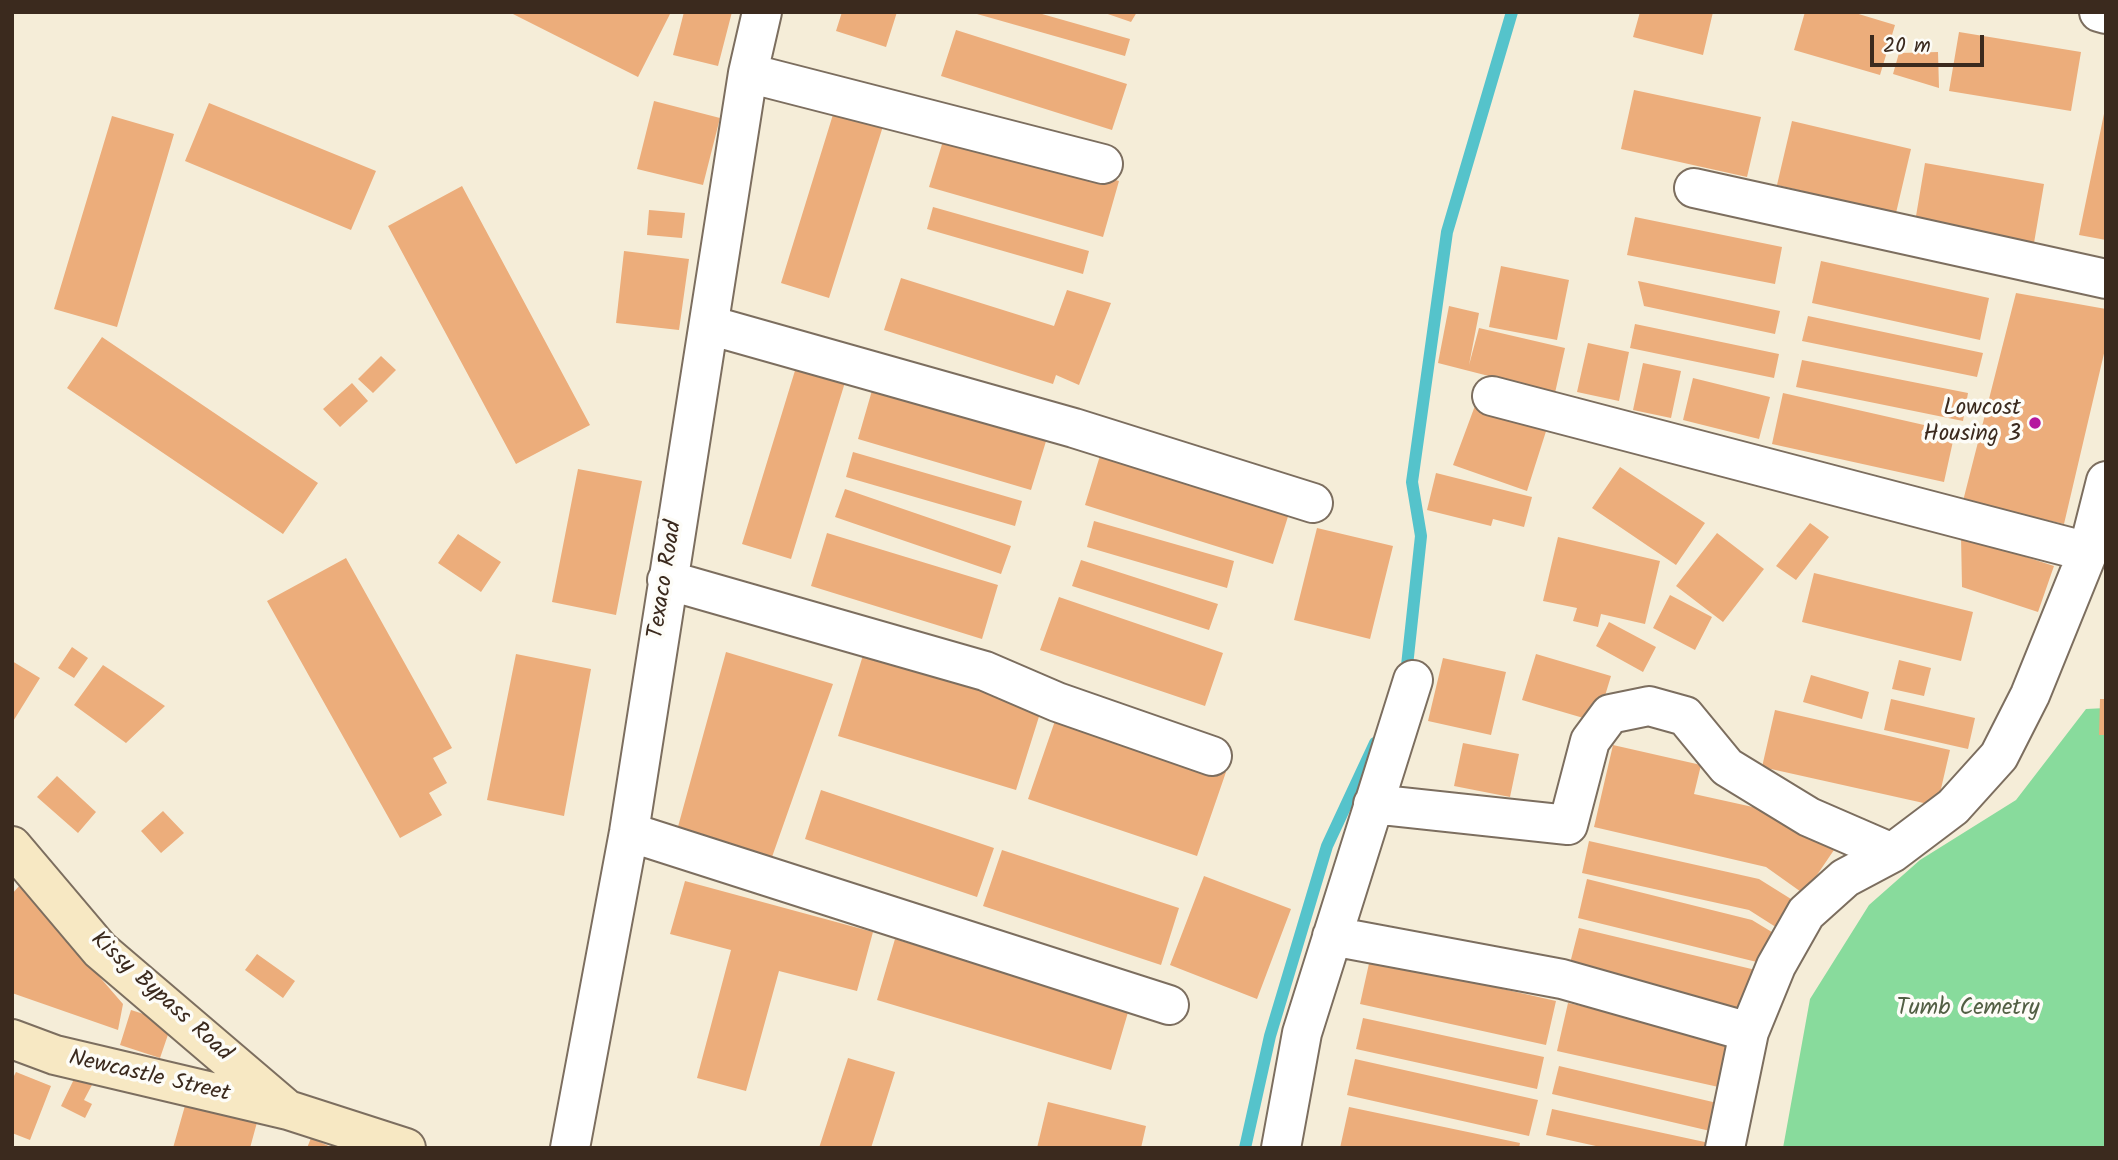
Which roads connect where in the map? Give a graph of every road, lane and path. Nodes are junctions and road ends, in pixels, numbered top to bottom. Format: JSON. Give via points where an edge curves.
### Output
{"nodes":[{"id":1,"x":762,"y":12,"type":"edge"},
{"id":2,"x":2099,"y":12,"type":"edge"},
{"id":3,"x":2106,"y":13,"type":"edge"},
{"id":4,"x":748,"y":73,"type":"junction"},
{"id":5,"x":1103,"y":164,"type":"dead end"},
{"id":6,"x":1694,"y":188,"type":"dead end"},
{"id":7,"x":2106,"y":279,"type":"edge"},
{"id":8,"x":709,"y":325,"type":"junction"},
{"id":9,"x":1492,"y":396,"type":"dead end"},
{"id":10,"x":2106,"y":481,"type":"edge"},
{"id":11,"x":1313,"y":503,"type":"dead end"},
{"id":12,"x":2088,"y":552,"type":"junction"},
{"id":13,"x":667,"y":580,"type":"junction"},
{"id":14,"x":1413,"y":680,"type":"dead end"},
{"id":15,"x":1212,"y":756,"type":"dead end"},
{"id":16,"x":1373,"y":804,"type":"junction"},
{"id":17,"x":629,"y":832,"type":"junction"},
{"id":18,"x":12,"y":846,"type":"edge"},
{"id":19,"x":1892,"y":853,"type":"junction"},
{"id":20,"x":1332,"y":936,"type":"junction"},
{"id":21,"x":1168,"y":1006,"type":"dead end"},
{"id":22,"x":1749,"y":1031,"type":"junction"},
{"id":23,"x":12,"y":1039,"type":"edge"},
{"id":24,"x":289,"y":1110,"type":"junction"},
{"id":25,"x":406,"y":1148,"type":"edge"},
{"id":26,"x":570,"y":1148,"type":"edge"},
{"id":27,"x":1281,"y":1148,"type":"edge"},
{"id":28,"x":1725,"y":1148,"type":"edge"}],
"edges":[{"from":1,"to":4,"type":"street","name":"Texaco Road"},
{"from":2,"to":3,"type":"street"},
{"from":4,"to":5,"type":"street"},
{"from":4,"to":8,"type":"street","name":"Texaco Road"},
{"from":6,"to":7,"type":"street"},
{"from":8,"to":11,"type":"street","via":[[1074,428]]},
{"from":8,"to":13,"type":"street","name":"Texaco Road"},
{"from":9,"to":12,"type":"street"},
{"from":10,"to":12,"type":"street"},
{"from":12,"to":19,"type":"street","via":[[2030,695],[1999,757],[1953,807]]},
{"from":13,"to":15,"type":"street","via":[[985,671],[1068,706]]},
{"from":13,"to":17,"type":"street","name":"Texaco Road"},
{"from":14,"to":16,"type":"street"},
{"from":16,"to":19,"type":"street","via":[[1568,825],[1590,741],[1611,714],[1649,706],[1685,716],[1727,767],[1809,817]]},
{"from":16,"to":20,"type":"street"},
{"from":17,"to":21,"type":"street"},
{"from":17,"to":26,"type":"street","name":"Texaco Road"},
{"from":18,"to":24,"type":"main road","name":"Kissy Bypass Road","via":[[100,950]]},
{"from":19,"to":22,"type":"street","via":[[1845,878],[1806,913],[1776,966]]},
{"from":20,"to":22,"type":"street","via":[[1562,979]]},
{"from":20,"to":27,"type":"street","via":[[1303,1033]]},
{"from":22,"to":28,"type":"street"},
{"from":23,"to":24,"type":"main road","name":"Newcastle Street","via":[[68,1059]]},
{"from":24,"to":25,"type":"main road","name":"Newcastle Street"}]}
